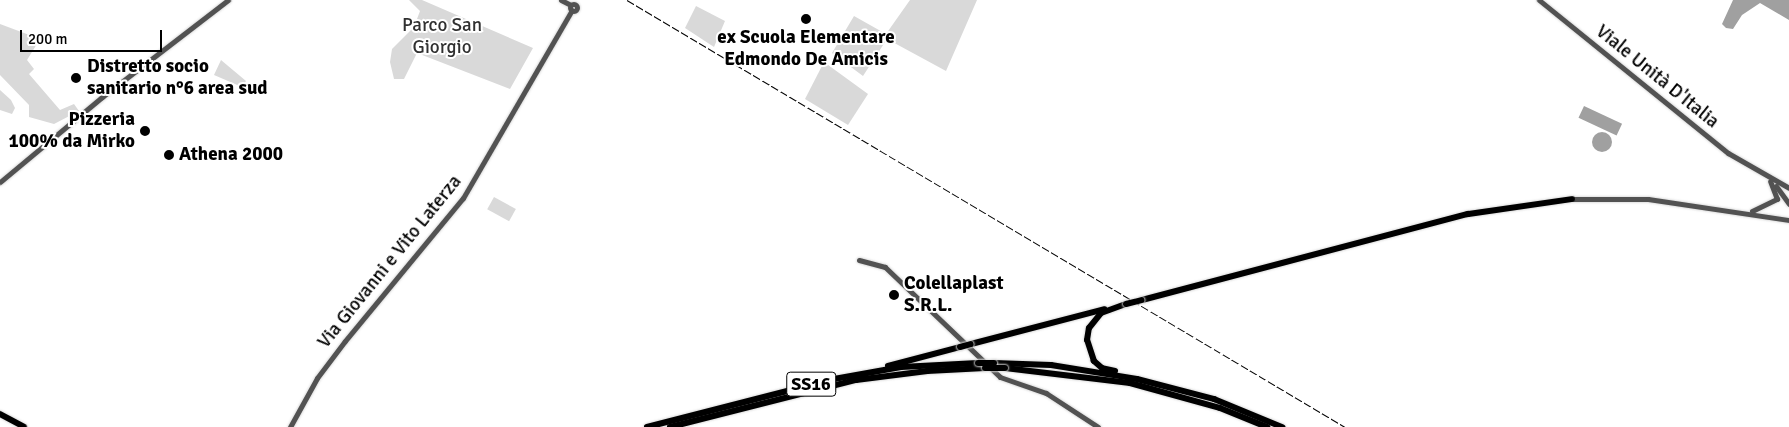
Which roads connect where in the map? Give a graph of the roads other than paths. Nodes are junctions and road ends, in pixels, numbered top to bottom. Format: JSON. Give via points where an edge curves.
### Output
{"nodes":[{"id":1,"x":228,"y":0,"type":"edge"},
{"id":2,"x":561,"y":0,"type":"edge"},
{"id":3,"x":1538,"y":0,"type":"edge"},
{"id":4,"x":1760,"y":172,"type":"junction"},
{"id":5,"x":0,"y":182,"type":"edge"},
{"id":6,"x":1774,"y":184,"type":"junction"},
{"id":7,"x":1789,"y":188,"type":"edge"},
{"id":8,"x":1572,"y":200,"type":"joint"},
{"id":9,"x":1789,"y":204,"type":"edge"},
{"id":10,"x":1751,"y":211,"type":"junction"},
{"id":11,"x":1789,"y":220,"type":"edge"},
{"id":12,"x":859,"y":260,"type":"dead end"},
{"id":13,"x":1126,"y":304,"type":"junction"},
{"id":14,"x":959,"y":344,"type":"junction"},
{"id":15,"x":859,"y":374,"type":"junction"},
{"id":16,"x":1190,"y":392,"type":"junction"},
{"id":17,"x":0,"y":414,"type":"edge"},
{"id":18,"x":24,"y":427,"type":"edge"},
{"id":19,"x":290,"y":427,"type":"edge"},
{"id":20,"x":647,"y":427,"type":"edge"},
{"id":21,"x":670,"y":427,"type":"edge"},
{"id":22,"x":1098,"y":427,"type":"edge"},
{"id":23,"x":1267,"y":427,"type":"edge"},
{"id":24,"x":1282,"y":427,"type":"edge"}],
"edges":[{"from":1,"to":5,"type":"street","via":[[94,103]]},
{"from":2,"to":19,"type":"street","name":"Via Giovanni e Vito Laterza","via":[[572,8],[463,198],[317,378]]},
{"from":3,"to":4,"type":"street","name":"Viale Unità D'Italia","via":[[1688,122]]},
{"from":4,"to":6,"type":"street"},
{"from":4,"to":7,"type":"street"},
{"from":6,"to":9,"type":"street"},
{"from":6,"to":10,"type":"street","via":[[1777,199]]},
{"from":8,"to":10,"type":"street","via":[[1680,202]]},
{"from":8,"to":13,"type":"highway","bridge":true,"via":[[1468,214]]},
{"from":10,"to":11,"type":"street"},
{"from":12,"to":14,"type":"street","via":[[884,267]]},
{"from":13,"to":14,"type":"highway","bridge":true,"via":[[971,344]]},
{"from":13,"to":16,"type":"highway","via":[[1101,313],[1089,328],[1087,340],[1094,360],[1102,368],[1165,382]]},
{"from":14,"to":15,"type":"highway"},
{"from":14,"to":22,"type":"street","via":[[1000,377],[1046,393]]},
{"from":15,"to":16,"type":"highway","number":"SS16","bridge":true,"via":[[994,363],[1086,370]]},
{"from":15,"to":20,"type":"highway","number":"SS16"},
{"from":16,"to":24,"type":"highway","number":"SS16"},
{"from":17,"to":18,"type":"highway"},
{"from":21,"to":23,"type":"highway","number":"SS16","bridge":true,"via":[[856,380],[984,368],[1130,383],[1220,408]]}]}
